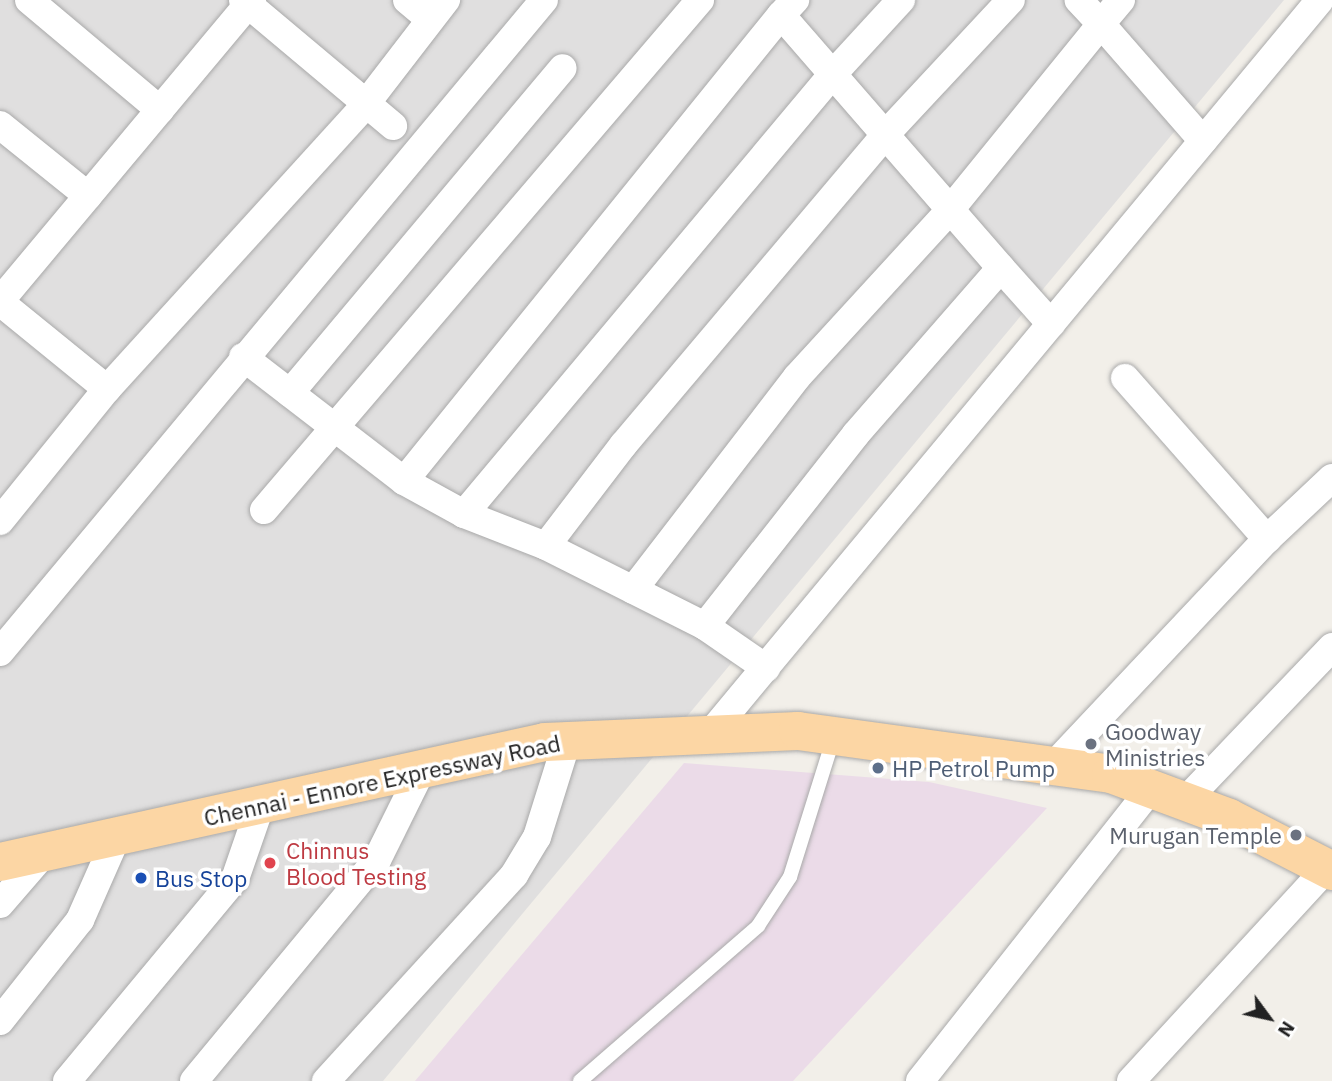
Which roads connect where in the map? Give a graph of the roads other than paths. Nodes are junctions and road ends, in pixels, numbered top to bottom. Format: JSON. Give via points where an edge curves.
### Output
{"nodes":[{"id":1,"x":29,"y":0,"type":"edge"},
{"id":2,"x":407,"y":0,"type":"edge"},
{"id":3,"x":544,"y":0,"type":"edge"},
{"id":4,"x":700,"y":0,"type":"edge"},
{"id":5,"x":901,"y":0,"type":"edge"},
{"id":6,"x":1011,"y":0,"type":"edge"},
{"id":7,"x":1079,"y":0,"type":"edge"},
{"id":8,"x":1121,"y":0,"type":"edge"},
{"id":9,"x":1320,"y":0,"type":"edge"},
{"id":10,"x":248,"y":2,"type":"edge"},
{"id":11,"x":788,"y":8,"type":"edge"},
{"id":12,"x":438,"y":10,"type":"edge"},
{"id":13,"x":1101,"y":24,"type":"junction"},
{"id":14,"x":563,"y":68,"type":"dead end"},
{"id":15,"x":832,"y":75,"type":"junction"},
{"id":16,"x":365,"y":105,"type":"junction"},
{"id":17,"x":160,"y":110,"type":"junction"},
{"id":18,"x":0,"y":125,"type":"edge"},
{"id":19,"x":393,"y":126,"type":"dead end"},
{"id":20,"x":884,"y":136,"type":"junction"},
{"id":21,"x":1203,"y":141,"type":"junction"},
{"id":22,"x":88,"y":196,"type":"junction"},
{"id":23,"x":950,"y":210,"type":"junction"},
{"id":24,"x":1001,"y":268,"type":"junction"},
{"id":25,"x":0,"y":302,"type":"edge"},
{"id":26,"x":1051,"y":324,"type":"junction"},
{"id":27,"x":243,"y":357,"type":"junction"},
{"id":28,"x":1125,"y":378,"type":"dead end"},
{"id":29,"x":107,"y":389,"type":"junction"},
{"id":30,"x":290,"y":393,"type":"junction"},
{"id":31,"x":335,"y":428,"type":"junction"},
{"id":32,"x":1332,"y":478,"type":"edge"},
{"id":33,"x":404,"y":481,"type":"junction"},
{"id":34,"x":264,"y":510,"type":"dead end"},
{"id":35,"x":464,"y":514,"type":"junction"},
{"id":36,"x":0,"y":521,"type":"edge"},
{"id":37,"x":1267,"y":539,"type":"junction"},
{"id":38,"x":545,"y":547,"type":"junction"},
{"id":39,"x":633,"y":590,"type":"junction"},
{"id":40,"x":705,"y":626,"type":"junction"},
{"id":41,"x":1332,"y":647,"type":"edge"},
{"id":42,"x":0,"y":652,"type":"edge"},
{"id":43,"x":766,"y":668,"type":"junction"},
{"id":44,"x":710,"y":734,"type":"junction"},
{"id":45,"x":834,"y":736,"type":"junction"},
{"id":46,"x":568,"y":741,"type":"junction"},
{"id":47,"x":1054,"y":766,"type":"junction"},
{"id":48,"x":422,"y":769,"type":"junction"},
{"id":49,"x":1168,"y":794,"type":"junction"},
{"id":50,"x":261,"y":804,"type":"junction"},
{"id":51,"x":117,"y":836,"type":"junction"},
{"id":52,"x":45,"y":852,"type":"junction"},
{"id":53,"x":0,"y":862,"type":"edge"},
{"id":54,"x":1327,"y":862,"type":"edge"},
{"id":55,"x":0,"y":904,"type":"edge"},
{"id":56,"x":0,"y":1021,"type":"edge"},
{"id":57,"x":67,"y":1081,"type":"edge"},
{"id":58,"x":194,"y":1081,"type":"edge"},
{"id":59,"x":326,"y":1081,"type":"edge"},
{"id":60,"x":580,"y":1081,"type":"edge"},
{"id":61,"x":920,"y":1081,"type":"edge"},
{"id":62,"x":1131,"y":1081,"type":"edge"}],
"edges":[{"from":1,"to":17,"type":"street"},
{"from":2,"to":12,"type":"street"},
{"from":3,"to":27,"type":"street"},
{"from":4,"to":31,"type":"street"},
{"from":5,"to":15,"type":"street"},
{"from":6,"to":20,"type":"street"},
{"from":7,"to":13,"type":"street"},
{"from":8,"to":13,"type":"street"},
{"from":9,"to":21,"type":"street"},
{"from":10,"to":16,"type":"street"},
{"from":10,"to":17,"type":"street"},
{"from":11,"to":15,"type":"street"},
{"from":11,"to":33,"type":"street"},
{"from":12,"to":16,"type":"street"},
{"from":13,"to":21,"type":"street"},
{"from":13,"to":23,"type":"street"},
{"from":14,"to":30,"type":"street"},
{"from":15,"to":20,"type":"street"},
{"from":15,"to":35,"type":"street"},
{"from":16,"to":19,"type":"street"},
{"from":16,"to":29,"type":"street"},
{"from":17,"to":22,"type":"street"},
{"from":18,"to":22,"type":"street"},
{"from":20,"to":23,"type":"street"},
{"from":20,"to":38,"type":"street","via":[[624,444]]},
{"from":21,"to":26,"type":"street"},
{"from":22,"to":25,"type":"street"},
{"from":23,"to":24,"type":"street"},
{"from":23,"to":39,"type":"street","via":[[797,377]]},
{"from":24,"to":26,"type":"street"},
{"from":24,"to":40,"type":"street","via":[[856,434]]},
{"from":25,"to":29,"type":"street"},
{"from":26,"to":43,"type":"street"},
{"from":27,"to":30,"type":"street"},
{"from":27,"to":42,"type":"street"},
{"from":28,"to":37,"type":"street"},
{"from":29,"to":36,"type":"street"},
{"from":30,"to":31,"type":"street"},
{"from":31,"to":33,"type":"street"},
{"from":31,"to":34,"type":"street"},
{"from":32,"to":37,"type":"street"},
{"from":33,"to":35,"type":"street"},
{"from":35,"to":38,"type":"street"},
{"from":37,"to":47,"type":"street"},
{"from":38,"to":39,"type":"street"},
{"from":39,"to":40,"type":"street"},
{"from":40,"to":43,"type":"street"},
{"from":41,"to":49,"type":"street"},
{"from":43,"to":44,"type":"street"},
{"from":44,"to":45,"type":"main road","name":"Chennai - Ennore Expressway Road","via":[[798,731]]},
{"from":44,"to":46,"type":"main road","name":"Chennai - Ennore Expressway Road"},
{"from":45,"to":47,"type":"main road","name":"Chennai - Ennore Expressway Road"},
{"from":45,"to":60,"type":"lane","via":[[790,877],[758,926]]},
{"from":46,"to":48,"type":"main road","name":"Chennai - Ennore Expressway Road"},
{"from":46,"to":59,"type":"street","via":[[537,836],[514,875]]},
{"from":47,"to":49,"type":"main road","name":"Chennai - Ennore Expressway Road","via":[[1111,774]]},
{"from":48,"to":50,"type":"main road","name":"Chennai - Ennore Expressway Road"},
{"from":48,"to":58,"type":"street","via":[[377,860]]},
{"from":49,"to":54,"type":"main road","name":"Chennai - Ennore Expressway Road"},
{"from":49,"to":61,"type":"street"},
{"from":50,"to":51,"type":"main road","name":"Chennai - Ennore Expressway Road"},
{"from":50,"to":57,"type":"street","via":[[235,879]]},
{"from":51,"to":52,"type":"main road","name":"Chennai - Ennore Expressway Road"},
{"from":51,"to":56,"type":"street","via":[[80,920]]},
{"from":52,"to":53,"type":"main road","name":"Chennai - Ennore Expressway Road"},
{"from":52,"to":55,"type":"street"},
{"from":54,"to":62,"type":"street"}]}
